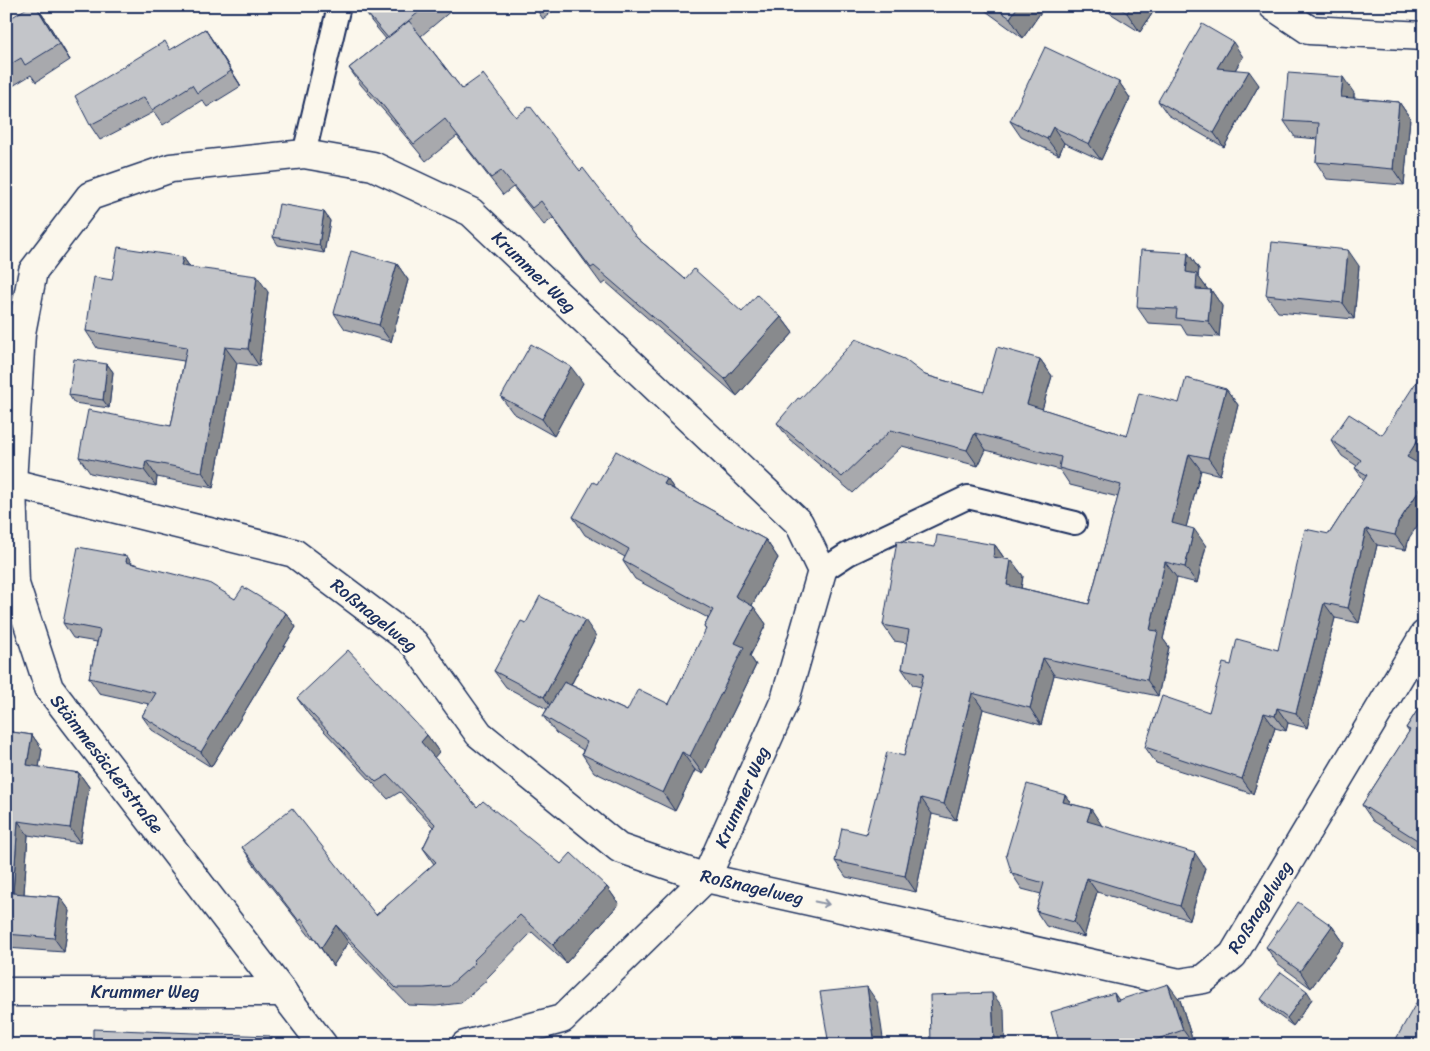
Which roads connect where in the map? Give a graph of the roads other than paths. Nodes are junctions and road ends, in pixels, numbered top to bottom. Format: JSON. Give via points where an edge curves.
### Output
{"nodes":[{"id":1,"x":339,"y":6,"type":"edge"},
{"id":2,"x":1272,"y":6,"type":"edge"},
{"id":3,"x":1424,"y":36,"type":"edge"},
{"id":4,"x":304,"y":154,"type":"junction"},
{"id":5,"x":14,"y":333,"type":"edge"},
{"id":6,"x":12,"y":483,"type":"junction"},
{"id":7,"x":1075,"y":523,"type":"dead end"},
{"id":8,"x":822,"y":571,"type":"junction"},
{"id":9,"x":1424,"y":635,"type":"edge"},
{"id":10,"x":706,"y":878,"type":"junction"},
{"id":11,"x":6,"y":992,"type":"edge"},
{"id":12,"x":283,"y":992,"type":"junction"},
{"id":13,"x":323,"y":1045,"type":"edge"},
{"id":14,"x":465,"y":1045,"type":"edge"}],
"edges":[{"from":1,"to":4,"type":"lane"},
{"from":2,"to":3,"type":"street","via":[[1309,30]]},
{"from":4,"to":5,"type":"street","name":"Stämmesäckerstraße","via":[[171,168],[90,196],[33,271]]},
{"from":4,"to":8,"type":"street","name":"Krummer Weg","via":[[373,166],[471,212],[799,523]]},
{"from":5,"to":6,"type":"street","name":"Stämmesäckerstraße"},
{"from":6,"to":10,"type":"street","name":"Roßnagelweg","via":[[294,552],[414,643],[479,734],[619,848]]},
{"from":6,"to":12,"type":"street","name":"Stämmesäckerstraße","via":[[15,584],[49,688]]},
{"from":7,"to":8,"type":"lane","via":[[968,497],[848,554]]},
{"from":8,"to":10,"type":"street","name":"Krummer Weg","via":[[785,700]]},
{"from":10,"to":9,"type":"street","name":"Roßnagelweg","one_way":true,"via":[[1179,983],[1204,979],[1233,955]]},
{"from":10,"to":14,"type":"street","name":"Krummer Weg","via":[[562,1019]]},
{"from":11,"to":12,"type":"street","name":"Krummer Weg"},
{"from":12,"to":13,"type":"street","name":"Stämmesäckerstraße"}]}
